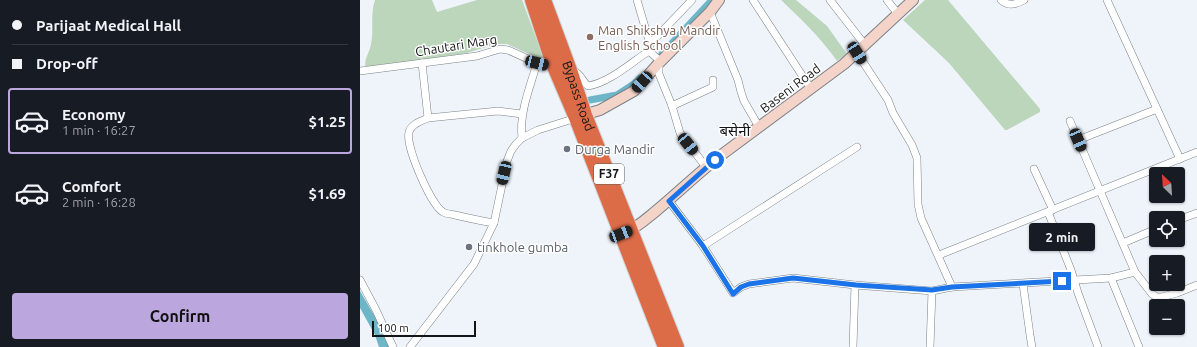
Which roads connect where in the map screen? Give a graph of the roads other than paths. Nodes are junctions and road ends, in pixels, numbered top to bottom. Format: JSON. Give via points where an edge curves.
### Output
{"nodes":[{"id":1,"x":532,"y":0,"type":"edge"},
{"id":2,"x":544,"y":0,"type":"edge"},
{"id":3,"x":637,"y":0,"type":"edge"},
{"id":4,"x":692,"y":0,"type":"edge"},
{"id":5,"x":719,"y":0,"type":"edge"},
{"id":6,"x":753,"y":0,"type":"edge"},
{"id":7,"x":830,"y":0,"type":"edge"},
{"id":8,"x":887,"y":0,"type":"edge"},
{"id":9,"x":913,"y":0,"type":"edge"},
{"id":10,"x":1001,"y":0,"type":"edge"},
{"id":11,"x":1024,"y":0,"type":"edge"},
{"id":12,"x":1107,"y":0,"type":"edge"},
{"id":13,"x":710,"y":12,"type":"junction"},
{"id":14,"x":898,"y":14,"type":"junction"},
{"id":15,"x":865,"y":45,"type":"junction"},
{"id":16,"x":857,"y":53,"type":"junction"},
{"id":17,"x":654,"y":54,"type":"junction"},
{"id":18,"x":422,"y":63,"type":"junction"},
{"id":19,"x":537,"y":63,"type":"junction"},
{"id":20,"x":554,"y":64,"type":"junction"},
{"id":21,"x":360,"y":72,"type":"edge"},
{"id":22,"x":571,"y":73,"type":"junction"},
{"id":23,"x":713,"y":80,"type":"dead end"},
{"id":24,"x":811,"y":89,"type":"junction"},
{"id":25,"x":672,"y":106,"type":"junction"},
{"id":26,"x":1157,"y":109,"type":"junction"},
{"id":27,"x":522,"y":114,"type":"junction"},
{"id":28,"x":580,"y":116,"type":"junction"},
{"id":29,"x":428,"y":118,"type":"junction"},
{"id":30,"x":1070,"y":121,"type":"dead end"},
{"id":31,"x":759,"y":127,"type":"junction"},
{"id":32,"x":522,"y":138,"type":"junction"},
{"id":33,"x":1078,"y":140,"type":"junction"},
{"id":34,"x":857,"y":147,"type":"dead end"},
{"id":35,"x":1197,"y":152,"type":"edge"},
{"id":36,"x":1180,"y":158,"type":"junction"},
{"id":37,"x":706,"y":167,"type":"junction"},
{"id":38,"x":1034,"y":169,"type":"dead end"},
{"id":39,"x":1100,"y":191,"type":"junction"},
{"id":40,"x":669,"y":201,"type":"junction"},
{"id":41,"x":1051,"y":211,"type":"junction"},
{"id":42,"x":1197,"y":213,"type":"edge"},
{"id":43,"x":1185,"y":217,"type":"edge"},
{"id":44,"x":494,"y":224,"type":"junction"},
{"id":45,"x":626,"y":232,"type":"junction"},
{"id":46,"x":1149,"y":232,"type":"edge"},
{"id":47,"x":1123,"y":243,"type":"junction"},
{"id":48,"x":703,"y":246,"type":"junction"},
{"id":49,"x":939,"y":255,"type":"junction"},
{"id":50,"x":1135,"y":272,"type":"junction"},
{"id":51,"x":1111,"y":278,"type":"junction"},
{"id":52,"x":360,"y":280,"type":"edge"},
{"id":53,"x":1075,"y":281,"type":"junction"},
{"id":54,"x":1022,"y":284,"type":"junction"},
{"id":55,"x":856,"y":285,"type":"junction"},
{"id":56,"x":1197,"y":285,"type":"edge"},
{"id":57,"x":952,"y":287,"type":"junction"},
{"id":58,"x":932,"y":290,"type":"junction"},
{"id":59,"x":393,"y":347,"type":"edge"},
{"id":60,"x":410,"y":347,"type":"edge"},
{"id":61,"x":665,"y":347,"type":"edge"},
{"id":62,"x":677,"y":347,"type":"edge"},
{"id":63,"x":854,"y":347,"type":"edge"},
{"id":64,"x":930,"y":347,"type":"edge"},
{"id":65,"x":1032,"y":347,"type":"edge"},
{"id":66,"x":1098,"y":347,"type":"edge"},
{"id":67,"x":1139,"y":347,"type":"edge"}],
"edges":[{"from":1,"to":20,"type":"highway","name":"Bypass Road","number":"F37"},
{"from":2,"to":22,"type":"highway","name":"Bypass Road","number":"F37"},
{"from":3,"to":17,"type":"street"},
{"from":4,"to":17,"type":"street"},
{"from":5,"to":13,"type":"street"},
{"from":6,"to":24,"type":"street"},
{"from":7,"to":15,"type":"street"},
{"from":8,"to":14,"type":"street"},
{"from":9,"to":14,"type":"street","name":"Baseni Road"},
{"from":10,"to":11,"type":"street","via":[[1010,5]]},
{"from":12,"to":26,"type":"street"},
{"from":13,"to":17,"type":"street"},
{"from":13,"to":31,"type":"street","via":[[744,101]]},
{"from":14,"to":15,"type":"street","name":"Baseni Road"},
{"from":15,"to":16,"type":"street","name":"Baseni Road"},
{"from":16,"to":24,"type":"street","name":"Baseni Road"},
{"from":16,"to":49,"type":"street","via":[[888,100],[912,145],[917,158],[918,204],[921,218]]},
{"from":17,"to":22,"type":"street","via":[[593,85],[588,86],[577,73]]},
{"from":17,"to":25,"type":"street"},
{"from":17,"to":28,"type":"street","via":[[634,91],[600,110]]},
{"from":18,"to":19,"type":"street","name":"Chautari Marg","via":[[477,56],[500,49]]},
{"from":18,"to":21,"type":"street","name":"Chautari Marg"},
{"from":18,"to":29,"type":"street"},
{"from":19,"to":20,"type":"street","name":"Chautari Marg","via":[[548,66]]},
{"from":19,"to":27,"type":"street"},
{"from":20,"to":28,"type":"highway","name":"Bypass Road","number":"F37"},
{"from":22,"to":28,"type":"highway","name":"Bypass Road","number":"F37"},
{"from":23,"to":25,"type":"street","via":[[713,86]]},
{"from":24,"to":31,"type":"street","name":"Baseni Road"},
{"from":25,"to":37,"type":"street","via":[[680,134]]},
{"from":26,"to":33,"type":"street"},
{"from":26,"to":36,"type":"street"},
{"from":27,"to":29,"type":"street","via":[[498,111]]},
{"from":27,"to":32,"type":"street"},
{"from":28,"to":32,"type":"street"},
{"from":28,"to":45,"type":"highway","name":"Bypass Road","number":"F37"},
{"from":29,"to":44,"type":"street","via":[[414,124],[408,138],[413,158],[434,201],[443,212]]},
{"from":30,"to":33,"type":"street"},
{"from":31,"to":37,"type":"street","name":"Baseni Road"},
{"from":32,"to":44,"type":"street","via":[[511,151],[507,161]]},
{"from":33,"to":39,"type":"street"},
{"from":34,"to":48,"type":"street"},
{"from":35,"to":36,"type":"street"},
{"from":36,"to":39,"type":"street"},
{"from":37,"to":40,"type":"street","name":"Baseni Road"},
{"from":38,"to":41,"type":"street"},
{"from":39,"to":41,"type":"street"},
{"from":39,"to":47,"type":"street"},
{"from":40,"to":45,"type":"street","name":"Baseni Road","via":[[637,227]]},
{"from":40,"to":48,"type":"street"},
{"from":41,"to":49,"type":"street"},
{"from":41,"to":53,"type":"street"},
{"from":42,"to":43,"type":"street"},
{"from":44,"to":60,"type":"street","via":[[474,264]]},
{"from":45,"to":61,"type":"highway","name":"Bypass Road","number":"F37"},
{"from":45,"to":62,"type":"highway","name":"Bypass Road","number":"F37"},
{"from":46,"to":47,"type":"street"},
{"from":47,"to":50,"type":"street"},
{"from":48,"to":55,"type":"street","via":[[733,294],[749,284],[793,278]]},
{"from":49,"to":57,"type":"street"},
{"from":50,"to":51,"type":"street"},
{"from":50,"to":56,"type":"street","via":[[1158,298]]},
{"from":51,"to":53,"type":"street"},
{"from":51,"to":67,"type":"street"},
{"from":52,"to":59,"type":"street"},
{"from":53,"to":54,"type":"street"},
{"from":53,"to":66,"type":"street"},
{"from":54,"to":57,"type":"street"},
{"from":54,"to":65,"type":"street"},
{"from":55,"to":58,"type":"street"},
{"from":55,"to":63,"type":"street"},
{"from":57,"to":58,"type":"street"},
{"from":58,"to":64,"type":"street"}]}
